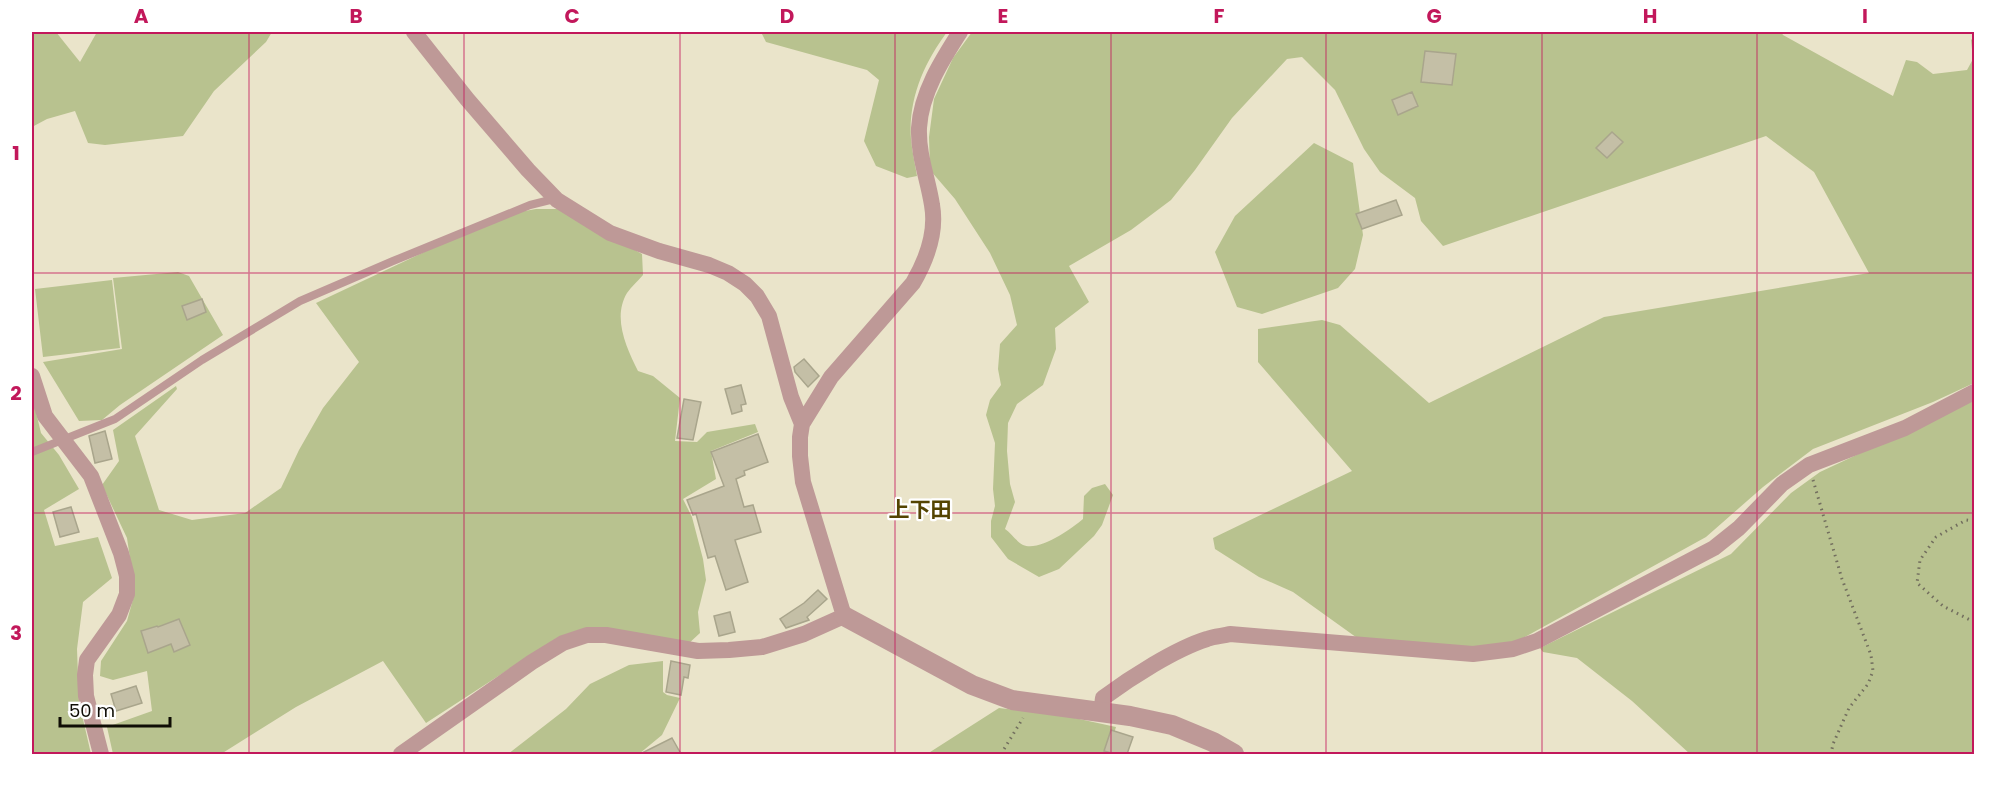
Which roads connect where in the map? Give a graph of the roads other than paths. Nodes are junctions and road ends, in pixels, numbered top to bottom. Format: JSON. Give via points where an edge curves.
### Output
{"nodes":[{"id":1,"x":414,"y":32,"type":"edge"},
{"id":2,"x":960,"y":32,"type":"edge"},
{"id":3,"x":557,"y":201,"type":"junction"},
{"id":4,"x":32,"y":376,"type":"edge"},
{"id":5,"x":1974,"y":392,"type":"edge"},
{"id":6,"x":802,"y":424,"type":"junction"},
{"id":7,"x":63,"y":439,"type":"junction"},
{"id":8,"x":32,"y":452,"type":"edge"},
{"id":9,"x":844,"y":616,"type":"junction"},
{"id":10,"x":1101,"y":713,"type":"junction"},
{"id":11,"x":101,"y":754,"type":"edge"},
{"id":12,"x":401,"y":754,"type":"edge"},
{"id":13,"x":1234,"y":754,"type":"edge"}],
"edges":[{"from":1,"to":3,"type":"street"},
{"from":2,"to":6,"type":"street","via":[[928,90],[919,126],[934,225],[923,266],[913,283],[831,378]]},
{"from":3,"to":6,"type":"street","via":[[610,233],[710,265],[745,284],[769,316]]},
{"from":3,"to":7,"type":"lane","via":[[530,205],[300,301],[115,419]]},
{"from":4,"to":7,"type":"street","via":[[45,416]]},
{"from":5,"to":10,"type":"street","via":[[1905,428],[1809,465],[1782,484],[1714,548],[1529,644],[1473,654],[1230,634],[1183,649],[1128,680],[1103,698]]},
{"from":6,"to":9,"type":"street","via":[[803,482]]},
{"from":7,"to":8,"type":"lane"},
{"from":7,"to":11,"type":"street","via":[[91,476],[127,576],[127,594],[119,615],[87,660],[86,696]]},
{"from":9,"to":10,"type":"street","via":[[972,685],[1012,700]]},
{"from":9,"to":12,"type":"street","via":[[762,647],[729,650],[698,651],[587,635],[532,662]]},
{"from":10,"to":13,"type":"street","via":[[1172,725]]}]}
